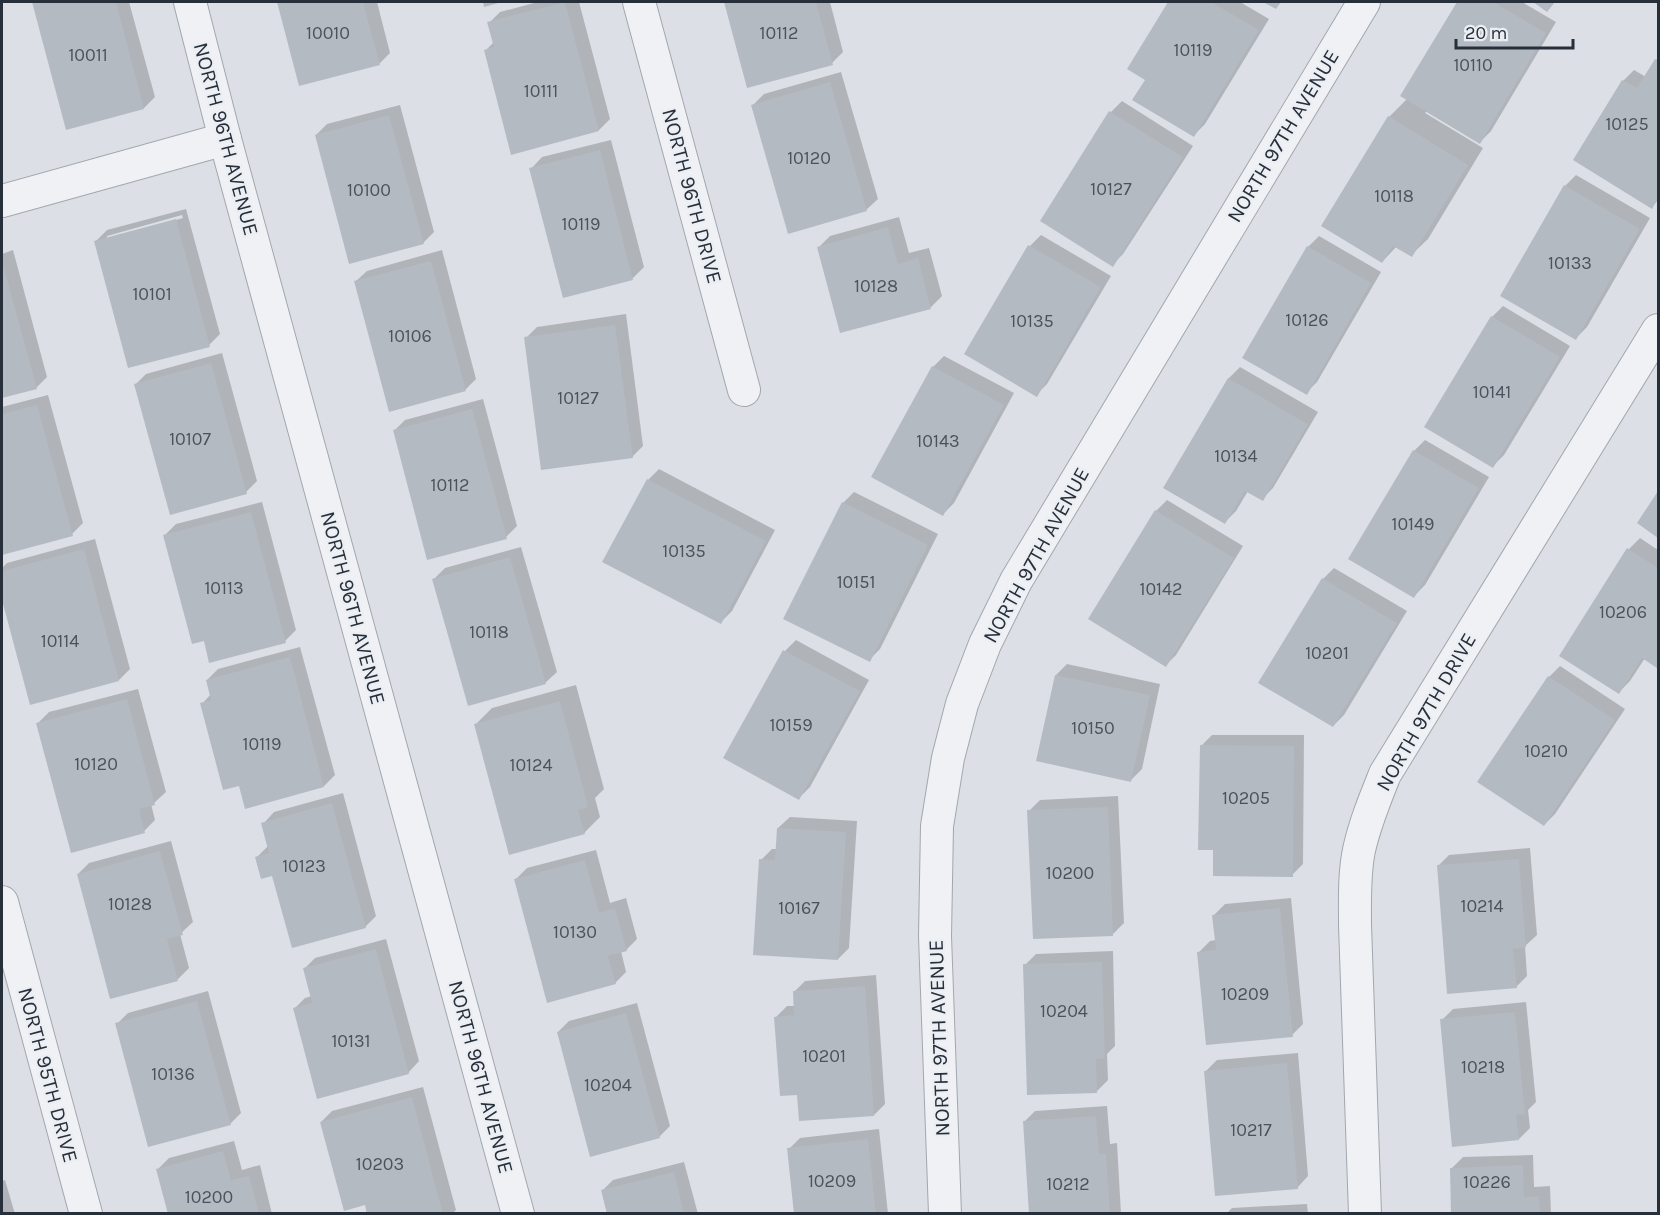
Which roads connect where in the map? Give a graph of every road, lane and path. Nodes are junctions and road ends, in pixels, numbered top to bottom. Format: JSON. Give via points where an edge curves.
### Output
{"nodes":[{"id":1,"x":190,"y":2,"type":"edge"},
{"id":2,"x":639,"y":2,"type":"edge"},
{"id":3,"x":1364,"y":2,"type":"edge"},
{"id":4,"x":225,"y":140,"type":"junction"},
{"id":5,"x":2,"y":201,"type":"edge"},
{"id":6,"x":1659,"y":330,"type":"edge"},
{"id":7,"x":744,"y":390,"type":"dead end"},
{"id":8,"x":2,"y":902,"type":"edge"},
{"id":9,"x":86,"y":1214,"type":"edge"},
{"id":10,"x":518,"y":1214,"type":"edge"},
{"id":11,"x":945,"y":1214,"type":"edge"},
{"id":12,"x":1365,"y":1214,"type":"edge"}],
"edges":[{"from":1,"to":4,"type":"street","name":"NORTH 96TH AVENUE"},
{"from":2,"to":7,"type":"street","name":"NORTH 96TH DRIVE"},
{"from":3,"to":11,"type":"street","name":"NORTH 97TH AVENUE","via":[[1016,581],[985,644],[962,704],[937,826],[935,876]]},
{"from":4,"to":5,"type":"street"},
{"from":4,"to":10,"type":"street","name":"NORTH 96TH AVENUE"},
{"from":6,"to":12,"type":"street","name":"NORTH 97TH DRIVE","via":[[1385,774],[1369,813],[1359,852],[1355,915]]},
{"from":8,"to":9,"type":"street","name":"NORTH 95TH DRIVE"}]}
